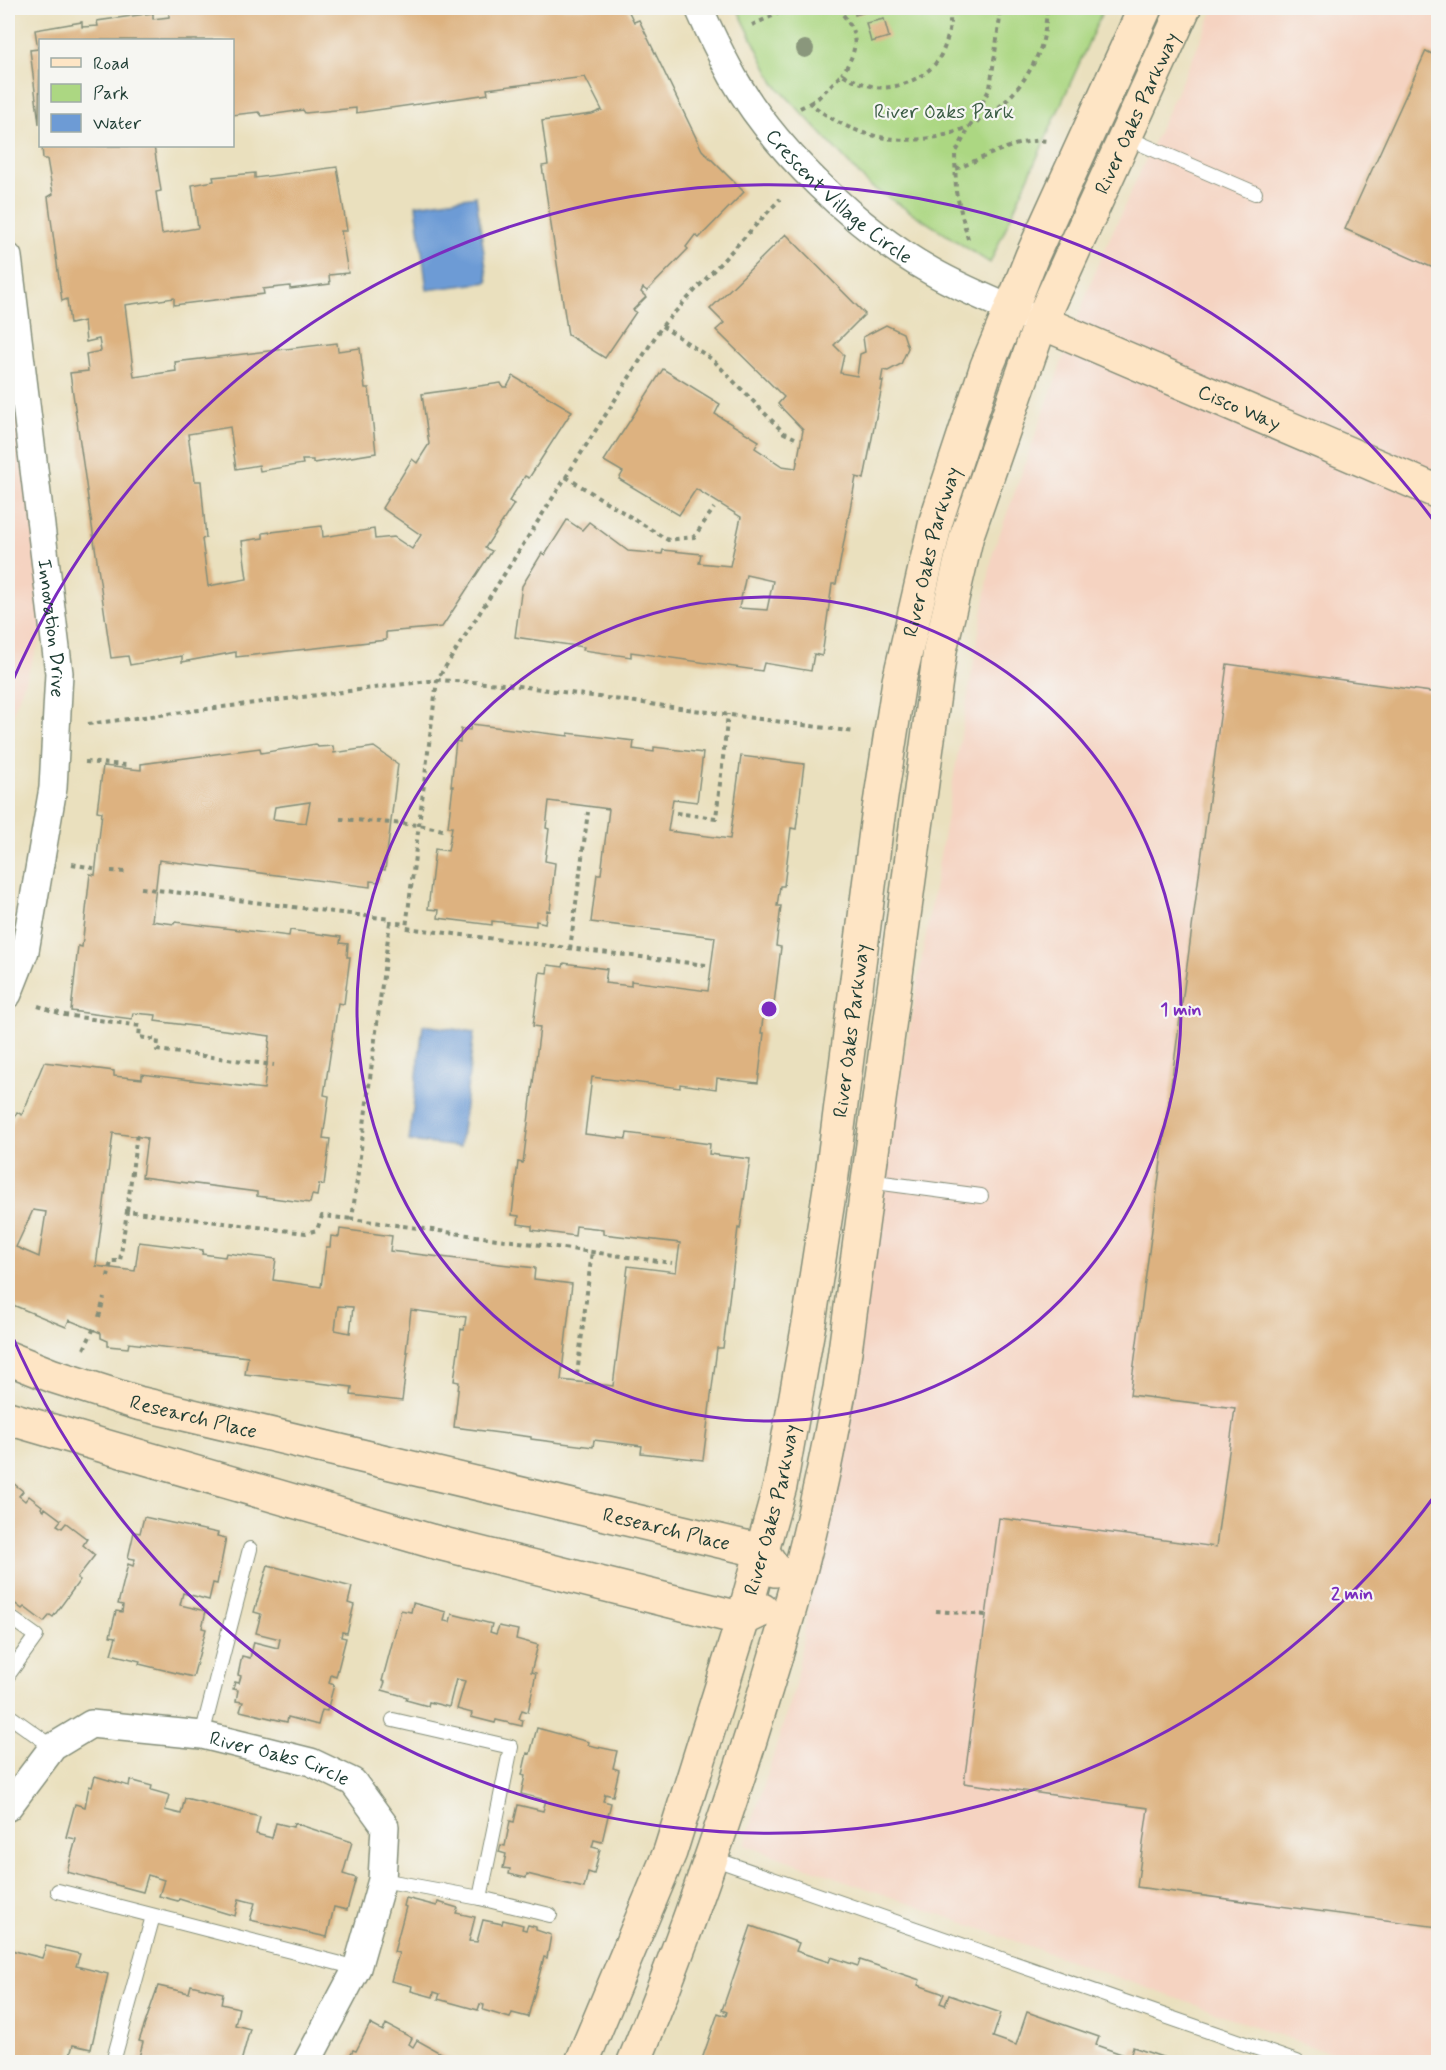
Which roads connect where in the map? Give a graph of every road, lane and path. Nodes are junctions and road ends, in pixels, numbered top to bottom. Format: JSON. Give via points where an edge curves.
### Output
{"nodes":[{"id":1,"x":699,"y":8,"type":"edge"},
{"id":2,"x":790,"y":8,"type":"edge"},
{"id":3,"x":837,"y":8,"type":"edge"},
{"id":4,"x":949,"y":8,"type":"edge"},
{"id":5,"x":999,"y":8,"type":"edge"},
{"id":6,"x":1047,"y":8,"type":"edge"},
{"id":7,"x":1146,"y":8,"type":"edge"},
{"id":8,"x":1184,"y":8,"type":"edge"},
{"id":9,"x":752,"y":25,"type":"dead end"},
{"id":10,"x":842,"y":74,"type":"junction"},
{"id":11,"x":810,"y":103,"type":"junction"},
{"id":12,"x":800,"y":108,"type":"dead end"},
{"id":13,"x":968,"y":129,"type":"junction"},
{"id":14,"x":1125,"y":136,"type":"junction"},
{"id":15,"x":1051,"y":142,"type":"dead end"},
{"id":16,"x":956,"y":170,"type":"junction"},
{"id":17,"x":1255,"y":193,"type":"dead end"},
{"id":18,"x":780,"y":199,"type":"dead end"},
{"id":19,"x":968,"y":240,"type":"dead end"},
{"id":20,"x":8,"y":257,"type":"edge"},
{"id":21,"x":1011,"y":309,"type":"junction"},
{"id":22,"x":1041,"y":322,"type":"junction"},
{"id":23,"x":662,"y":326,"type":"junction"},
{"id":24,"x":795,"y":438,"type":"dead end"},
{"id":25,"x":566,"y":477,"type":"junction"},
{"id":26,"x":1438,"y":492,"type":"edge"},
{"id":27,"x":714,"y":508,"type":"dead end"},
{"id":28,"x":437,"y":680,"type":"junction"},
{"id":29,"x":728,"y":714,"type":"junction"},
{"id":30,"x":84,"y":725,"type":"dead end"},
{"id":31,"x":855,"y":732,"type":"dead end"},
{"id":32,"x":84,"y":762,"type":"dead end"},
{"id":33,"x":126,"y":765,"type":"dead end"},
{"id":34,"x":588,"y":812,"type":"dead end"},
{"id":35,"x":676,"y":813,"type":"dead end"},
{"id":36,"x":340,"y":819,"type":"dead end"},
{"id":37,"x":877,"y":823,"type":"junction"},
{"id":38,"x":419,"y":825,"type":"junction"},
{"id":39,"x":916,"y":827,"type":"junction"},
{"id":40,"x":443,"y":830,"type":"dead end"},
{"id":41,"x":71,"y":864,"type":"dead end"},
{"id":42,"x":98,"y":868,"type":"dead end"},
{"id":43,"x":111,"y":871,"type":"dead end"},
{"id":44,"x":126,"y":872,"type":"dead end"},
{"id":45,"x":141,"y":888,"type":"dead end"},
{"id":46,"x":390,"y":922,"type":"junction"},
{"id":47,"x":406,"y":924,"type":"junction"},
{"id":48,"x":570,"y":949,"type":"junction"},
{"id":49,"x":706,"y":965,"type":"dead end"},
{"id":50,"x":8,"y":994,"type":"edge"},
{"id":51,"x":38,"y":1006,"type":"dead end"},
{"id":52,"x":274,"y":1065,"type":"dead end"},
{"id":53,"x":137,"y":1133,"type":"dead end"},
{"id":54,"x":832,"y":1175,"type":"junction"},
{"id":55,"x":868,"y":1180,"type":"junction"},
{"id":56,"x":981,"y":1196,"type":"dead end"},
{"id":57,"x":127,"y":1211,"type":"junction"},
{"id":58,"x":352,"y":1219,"type":"junction"},
{"id":59,"x":592,"y":1251,"type":"junction"},
{"id":60,"x":672,"y":1263,"type":"dead end"},
{"id":61,"x":108,"y":1277,"type":"dead end"},
{"id":62,"x":104,"y":1298,"type":"dead end"},
{"id":63,"x":99,"y":1317,"type":"dead end"},
{"id":64,"x":94,"y":1328,"type":"dead end"},
{"id":65,"x":83,"y":1352,"type":"dead end"},
{"id":66,"x":8,"y":1358,"type":"edge"},
{"id":67,"x":577,"y":1375,"type":"dead end"},
{"id":68,"x":8,"y":1418,"type":"edge"},
{"id":69,"x":250,"y":1549,"type":"dead end"},
{"id":70,"x":762,"y":1551,"type":"junction"},
{"id":71,"x":793,"y":1596,"type":"junction"},
{"id":72,"x":936,"y":1611,"type":"dead end"},
{"id":73,"x":986,"y":1615,"type":"dead end"},
{"id":74,"x":8,"y":1616,"type":"edge"},
{"id":75,"x":742,"y":1619,"type":"junction"},
{"id":76,"x":8,"y":1675,"type":"edge"},
{"id":77,"x":8,"y":1715,"type":"edge"},
{"id":78,"x":393,"y":1720,"type":"dead end"},
{"id":79,"x":202,"y":1735,"type":"junction"},
{"id":80,"x":53,"y":1747,"type":"junction"},
{"id":81,"x":8,"y":1807,"type":"edge"},
{"id":82,"x":712,"y":1858,"type":"junction"},
{"id":83,"x":381,"y":1880,"type":"junction"},
{"id":84,"x":57,"y":1891,"type":"dead end"},
{"id":85,"x":480,"y":1898,"type":"junction"},
{"id":86,"x":550,"y":1915,"type":"dead end"},
{"id":87,"x":153,"y":1916,"type":"junction"},
{"id":88,"x":357,"y":1968,"type":"junction"},
{"id":89,"x":113,"y":2062,"type":"edge"},
{"id":90,"x":307,"y":2062,"type":"edge"},
{"id":91,"x":582,"y":2062,"type":"edge"},
{"id":92,"x":634,"y":2062,"type":"edge"},
{"id":93,"x":1297,"y":2062,"type":"edge"}],
"edges":[{"from":1,"to":21,"type":"street","name":"Crescent Village Circle","via":[[734,79],[767,127],[850,215],[931,271]]},
{"from":2,"to":9,"type":"path"},
{"from":3,"to":10,"type":"path","via":[[854,30],[855,47]]},
{"from":4,"to":10,"type":"path","via":[[948,38],[935,64],[918,76],[898,86],[878,87]]},
{"from":5,"to":13,"type":"path","via":[[990,88]]},
{"from":6,"to":13,"type":"path","via":[[1039,52],[1020,85],[1002,106]]},
{"from":7,"to":21,"type":"street","name":"River Oaks Parkway"},
{"from":8,"to":14,"type":"street","name":"River Oaks Parkway"},
{"from":10,"to":11,"type":"path"},
{"from":11,"to":12,"type":"path"},
{"from":11,"to":13,"type":"path","via":[[855,130],[877,138],[908,141]]},
{"from":13,"to":16,"type":"path","via":[[955,154]]},
{"from":14,"to":17,"type":"lane"},
{"from":14,"to":22,"type":"street","name":"River Oaks Parkway"},
{"from":15,"to":16,"type":"path","via":[[1038,140],[1016,146]]},
{"from":16,"to":19,"type":"path","via":[[956,192]]},
{"from":18,"to":23,"type":"path"},
{"from":20,"to":50,"type":"street","name":"Innovation Drive","via":[[59,673],[53,788],[25,951]]},
{"from":21,"to":22,"type":"street","name":"Crescent Village Circle"},
{"from":21,"to":37,"type":"street","name":"River Oaks Parkway","via":[[987,366],[936,521],[899,681]]},
{"from":22,"to":26,"type":"street","name":"Cisco Way"},
{"from":22,"to":39,"type":"street","name":"River Oaks Parkway","via":[[967,535],[940,650]]},
{"from":23,"to":24,"type":"path","via":[[713,360],[784,433]]},
{"from":23,"to":25,"type":"path"},
{"from":25,"to":27,"type":"path","via":[[668,540],[694,537]]},
{"from":25,"to":28,"type":"path"},
{"from":28,"to":29,"type":"path","via":[[504,684]]},
{"from":28,"to":30,"type":"path"},
{"from":28,"to":38,"type":"path"},
{"from":29,"to":31,"type":"path"},
{"from":29,"to":35,"type":"path","via":[[716,818]]},
{"from":32,"to":33,"type":"path"},
{"from":34,"to":48,"type":"path"},
{"from":36,"to":38,"type":"path"},
{"from":37,"to":39,"type":"street"},
{"from":37,"to":54,"type":"street","name":"River Oaks Parkway"},
{"from":38,"to":40,"type":"path"},
{"from":38,"to":47,"type":"path"},
{"from":39,"to":55,"type":"street","name":"River Oaks Parkway"},
{"from":41,"to":42,"type":"path"},
{"from":43,"to":44,"type":"path"},
{"from":45,"to":46,"type":"path"},
{"from":46,"to":47,"type":"path"},
{"from":46,"to":58,"type":"path"},
{"from":47,"to":48,"type":"path","via":[[406,928]]},
{"from":48,"to":49,"type":"path"},
{"from":51,"to":52,"type":"path","via":[[65,1015],[140,1026],[139,1037],[158,1040],[157,1050]]},
{"from":53,"to":57,"type":"path"},
{"from":54,"to":55,"type":"street"},
{"from":54,"to":70,"type":"street","name":"River Oaks Parkway","via":[[792,1425]]},
{"from":55,"to":56,"type":"lane"},
{"from":55,"to":71,"type":"street","name":"River Oaks Parkway","via":[[840,1388]]},
{"from":57,"to":58,"type":"path","via":[[306,1233],[317,1230],[322,1216]]},
{"from":57,"to":61,"type":"path","via":[[120,1261],[111,1261]]},
{"from":58,"to":59,"type":"path"},
{"from":59,"to":60,"type":"path"},
{"from":59,"to":67,"type":"path"},
{"from":62,"to":63,"type":"path"},
{"from":64,"to":65,"type":"path"},
{"from":66,"to":70,"type":"street","name":"Research Place","via":[[138,1402]]},
{"from":68,"to":75,"type":"street","via":[[431,1540]]},
{"from":69,"to":79,"type":"lane"},
{"from":70,"to":71,"type":"street"},
{"from":70,"to":75,"type":"street","name":"River Oaks Parkway"},
{"from":71,"to":75,"type":"street"},
{"from":71,"to":82,"type":"street","name":"River Oaks Parkway"},
{"from":72,"to":73,"type":"path"},
{"from":74,"to":76,"type":"lane","via":[[36,1636]]},
{"from":75,"to":91,"type":"street","name":"River Oaks Parkway","via":[[670,1852]]},
{"from":77,"to":80,"type":"lane"},
{"from":78,"to":85,"type":"lane","via":[[511,1747]]},
{"from":79,"to":80,"type":"street","name":"River Oaks Circle","via":[[91,1724]]},
{"from":79,"to":83,"type":"street","name":"River Oaks Circle","via":[[311,1762],[353,1782],[385,1826]]},
{"from":80,"to":81,"type":"street","name":"River Oaks Circle"},
{"from":82,"to":92,"type":"street","name":"River Oaks Parkway"},
{"from":82,"to":93,"type":"lane"},
{"from":83,"to":85,"type":"lane"},
{"from":83,"to":88,"type":"street","name":"River Oaks Circle"},
{"from":84,"to":87,"type":"lane"},
{"from":85,"to":86,"type":"lane"},
{"from":87,"to":88,"type":"lane"},
{"from":87,"to":89,"type":"lane"},
{"from":88,"to":90,"type":"street","name":"River Oaks Circle"}]}
